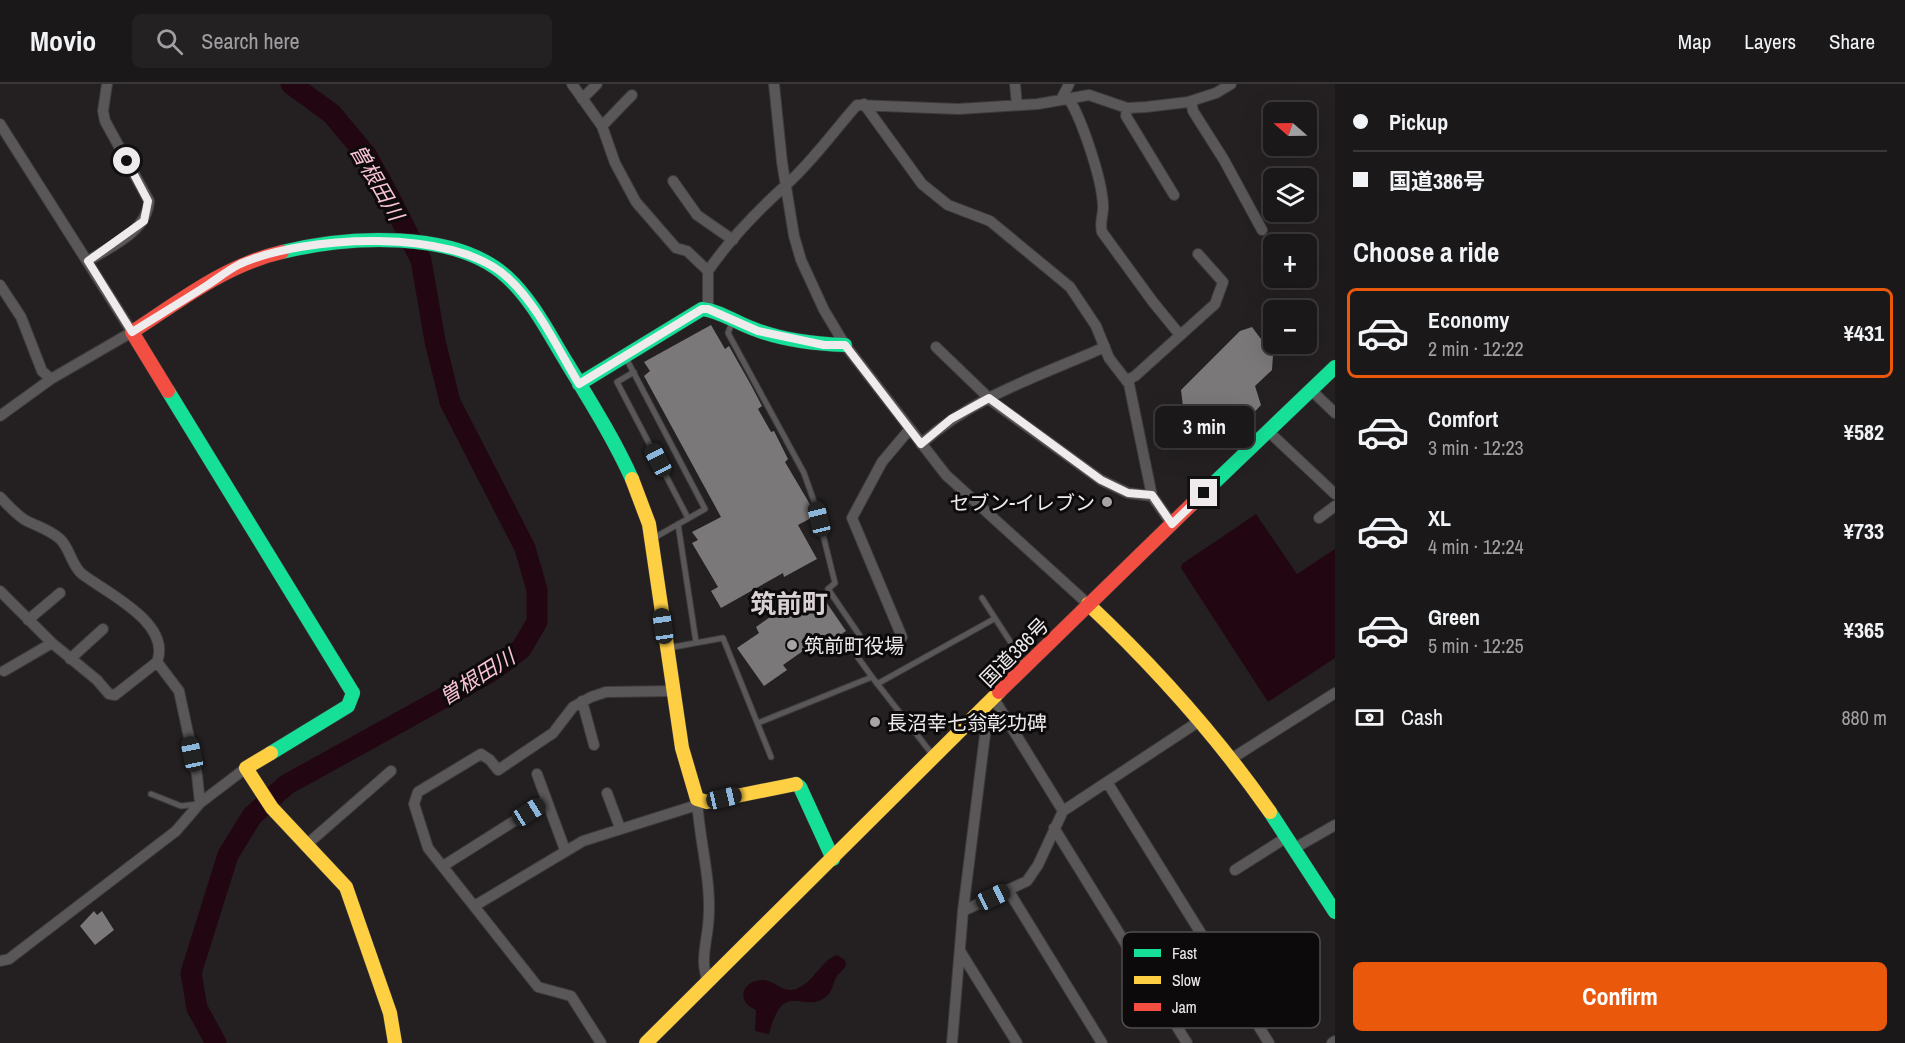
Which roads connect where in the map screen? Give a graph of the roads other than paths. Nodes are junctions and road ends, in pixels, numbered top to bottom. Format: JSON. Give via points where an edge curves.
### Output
{"nodes":[{"id":1,"x":107,"y":84,"type":"edge"},
{"id":2,"x":572,"y":84,"type":"edge"},
{"id":3,"x":597,"y":84,"type":"edge"},
{"id":4,"x":774,"y":84,"type":"edge"},
{"id":5,"x":1015,"y":84,"type":"edge"},
{"id":6,"x":1069,"y":84,"type":"edge"},
{"id":7,"x":1231,"y":84,"type":"edge"},
{"id":8,"x":632,"y":95,"type":"dead end"},
{"id":9,"x":582,"y":99,"type":"junction"},
{"id":10,"x":1065,"y":99,"type":"junction"},
{"id":11,"x":1191,"y":101,"type":"junction"},
{"id":12,"x":864,"y":104,"type":"junction"},
{"id":13,"x":1017,"y":105,"type":"junction"},
{"id":14,"x":1127,"y":108,"type":"junction"},
{"id":15,"x":0,"y":124,"type":"edge"},
{"id":16,"x":602,"y":126,"type":"junction"},
{"id":17,"x":673,"y":181,"type":"dead end"},
{"id":18,"x":786,"y":185,"type":"junction"},
{"id":19,"x":1174,"y":195,"type":"dead end"},
{"id":20,"x":1262,"y":230,"type":"dead end"},
{"id":21,"x":733,"y":240,"type":"junction"},
{"id":22,"x":1198,"y":254,"type":"dead end"},
{"id":23,"x":88,"y":261,"type":"junction"},
{"id":24,"x":708,"y":271,"type":"junction"},
{"id":25,"x":0,"y":285,"type":"edge"},
{"id":26,"x":708,"y":309,"type":"junction"},
{"id":27,"x":734,"y":320,"type":"junction"},
{"id":28,"x":132,"y":332,"type":"junction"},
{"id":29,"x":1180,"y":335,"type":"junction"},
{"id":30,"x":845,"y":345,"type":"junction"},
{"id":31,"x":936,"y":347,"type":"dead end"},
{"id":32,"x":1105,"y":347,"type":"junction"},
{"id":33,"x":626,"y":356,"type":"junction"},
{"id":34,"x":1335,"y":367,"type":"edge"},
{"id":35,"x":634,"y":372,"type":"junction"},
{"id":36,"x":51,"y":379,"type":"junction"},
{"id":37,"x":1127,"y":380,"type":"junction"},
{"id":38,"x":579,"y":384,"type":"junction"},
{"id":39,"x":1311,"y":390,"type":"junction"},
{"id":40,"x":989,"y":398,"type":"junction"},
{"id":41,"x":1335,"y":414,"type":"edge"},
{"id":42,"x":0,"y":416,"type":"edge"},
{"id":43,"x":909,"y":430,"type":"junction"},
{"id":44,"x":1269,"y":431,"type":"junction"},
{"id":45,"x":921,"y":444,"type":"junction"},
{"id":46,"x":1335,"y":494,"type":"edge"},
{"id":47,"x":1152,"y":495,"type":"junction"},
{"id":48,"x":0,"y":497,"type":"edge"},
{"id":49,"x":1335,"y":506,"type":"edge"},
{"id":50,"x":688,"y":518,"type":"junction"},
{"id":51,"x":1319,"y":518,"type":"dead end"},
{"id":52,"x":678,"y":524,"type":"junction"},
{"id":53,"x":1172,"y":524,"type":"junction"},
{"id":54,"x":651,"y":540,"type":"junction"},
{"id":55,"x":0,"y":591,"type":"edge"},
{"id":56,"x":60,"y":593,"type":"dead end"},
{"id":57,"x":982,"y":598,"type":"dead end"},
{"id":58,"x":1088,"y":604,"type":"junction"},
{"id":59,"x":994,"y":619,"type":"junction"},
{"id":60,"x":28,"y":620,"type":"junction"},
{"id":61,"x":103,"y":629,"type":"dead end"},
{"id":62,"x":902,"y":637,"type":"dead end"},
{"id":63,"x":696,"y":642,"type":"junction"},
{"id":64,"x":51,"y":643,"type":"junction"},
{"id":65,"x":666,"y":648,"type":"junction"},
{"id":66,"x":70,"y":658,"type":"junction"},
{"id":67,"x":157,"y":662,"type":"junction"},
{"id":68,"x":1028,"y":666,"type":"junction"},
{"id":69,"x":3,"y":671,"type":"dead end"},
{"id":70,"x":872,"y":676,"type":"junction"},
{"id":71,"x":877,"y":684,"type":"junction"},
{"id":72,"x":673,"y":691,"type":"junction"},
{"id":73,"x":1335,"y":693,"type":"edge"},
{"id":74,"x":994,"y":699,"type":"junction"},
{"id":75,"x":582,"y":701,"type":"junction"},
{"id":76,"x":982,"y":712,"type":"junction"},
{"id":77,"x":1201,"y":720,"type":"junction"},
{"id":78,"x":758,"y":723,"type":"junction"},
{"id":79,"x":594,"y":745,"type":"dead end"},
{"id":80,"x":771,"y":757,"type":"dead end"},
{"id":81,"x":936,"y":757,"type":"junction"},
{"id":82,"x":1231,"y":759,"type":"junction"},
{"id":83,"x":391,"y":771,"type":"dead end"},
{"id":84,"x":250,"y":774,"type":"junction"},
{"id":85,"x":537,"y":774,"type":"dead end"},
{"id":86,"x":1107,"y":782,"type":"junction"},
{"id":87,"x":608,"y":793,"type":"dead end"},
{"id":88,"x":151,"y":794,"type":"dead end"},
{"id":89,"x":546,"y":801,"type":"junction"},
{"id":90,"x":697,"y":802,"type":"junction"},
{"id":91,"x":200,"y":803,"type":"junction"},
{"id":92,"x":1063,"y":811,"type":"junction"},
{"id":93,"x":1335,"y":825,"type":"edge"},
{"id":94,"x":620,"y":828,"type":"junction"},
{"id":95,"x":1054,"y":828,"type":"junction"},
{"id":96,"x":1291,"y":843,"type":"junction"},
{"id":97,"x":305,"y":846,"type":"junction"},
{"id":98,"x":565,"y":850,"type":"junction"},
{"id":99,"x":833,"y":859,"type":"junction"},
{"id":100,"x":443,"y":866,"type":"junction"},
{"id":101,"x":1235,"y":870,"type":"dead end"},
{"id":102,"x":1008,"y":890,"type":"junction"},
{"id":103,"x":476,"y":905,"type":"junction"},
{"id":104,"x":1333,"y":905,"type":"edge"},
{"id":105,"x":963,"y":911,"type":"junction"},
{"id":106,"x":1200,"y":932,"type":"edge"},
{"id":107,"x":1122,"y":938,"type":"edge"},
{"id":108,"x":960,"y":951,"type":"junction"},
{"id":109,"x":0,"y":961,"type":"edge"},
{"id":110,"x":708,"y":981,"type":"junction"},
{"id":111,"x":1178,"y":1028,"type":"edge"},
{"id":112,"x":1260,"y":1028,"type":"edge"},
{"id":113,"x":395,"y":1043,"type":"edge"},
{"id":114,"x":601,"y":1043,"type":"edge"},
{"id":115,"x":646,"y":1043,"type":"edge"},
{"id":116,"x":952,"y":1043,"type":"edge"},
{"id":117,"x":1017,"y":1043,"type":"edge"},
{"id":118,"x":1102,"y":1043,"type":"edge"},
{"id":119,"x":1187,"y":1043,"type":"edge"},
{"id":120,"x":1269,"y":1043,"type":"edge"}],
"edges":[{"from":1,"to":23,"type":"street","via":[[105,121],[148,201],[148,211],[144,221],[126,237]]},
{"from":2,"to":9,"type":"street"},
{"from":3,"to":9,"type":"street"},
{"from":4,"to":18,"type":"street"},
{"from":5,"to":13,"type":"street"},
{"from":6,"to":10,"type":"street"},
{"from":7,"to":11,"type":"street"},
{"from":8,"to":16,"type":"street"},
{"from":9,"to":16,"type":"street"},
{"from":10,"to":13,"type":"street"},
{"from":10,"to":14,"type":"street","via":[[1089,95]]},
{"from":10,"to":29,"type":"street","via":[[1075,109],[1095,162],[1103,205],[1102,232]]},
{"from":11,"to":14,"type":"street"},
{"from":11,"to":20,"type":"street","via":[[1193,111]]},
{"from":12,"to":13,"type":"street","via":[[958,109]]},
{"from":12,"to":18,"type":"street","via":[[856,105]]},
{"from":12,"to":32,"type":"street","via":[[922,184],[948,205],[990,221],[1070,287]]},
{"from":14,"to":19,"type":"street","via":[[1126,116]]},
{"from":15,"to":23,"type":"street"},
{"from":16,"to":24,"type":"street","via":[[615,163],[636,202],[676,248],[687,251]]},
{"from":17,"to":21,"type":"street","via":[[697,214]]},
{"from":18,"to":21,"type":"street","via":[[771,196]]},
{"from":18,"to":30,"type":"street","via":[[801,260]]},
{"from":21,"to":24,"type":"street"},
{"from":22,"to":29,"type":"street","via":[[1223,282],[1215,304]]},
{"from":23,"to":28,"type":"street"},
{"from":24,"to":26,"type":"street"},
{"from":25,"to":36,"type":"street","via":[[21,317],[42,371]]},
{"from":26,"to":27,"type":"main road"},
{"from":26,"to":33,"type":"main road"},
{"from":27,"to":30,"type":"main road","via":[[758,331],[824,345]]},
{"from":27,"to":70,"type":"lane","via":[[728,333],[804,473],[835,583],[828,589],[860,636],[849,645]]},
{"from":28,"to":36,"type":"street"},
{"from":28,"to":38,"type":"main road","via":[[240,264],[312,245],[432,244],[480,258],[508,278],[527,300]]},
{"from":28,"to":84,"type":"main road","via":[[353,693],[348,706]]},
{"from":29,"to":37,"type":"street"},
{"from":30,"to":43,"type":"street"},
{"from":31,"to":40,"type":"street"},
{"from":32,"to":37,"type":"street"},
{"from":32,"to":40,"type":"street"},
{"from":33,"to":35,"type":"lane"},
{"from":33,"to":38,"type":"main road"},
{"from":34,"to":39,"type":"main road","name":"国道386号"},
{"from":35,"to":50,"type":"lane","via":[[617,382]]},
{"from":35,"to":50,"type":"lane","via":[[705,509]]},
{"from":36,"to":42,"type":"street"},
{"from":37,"to":47,"type":"street"},
{"from":38,"to":54,"type":"main road","via":[[634,481]]},
{"from":39,"to":41,"type":"street"},
{"from":39,"to":44,"type":"main road","name":"国道386号"},
{"from":40,"to":45,"type":"street","via":[[951,419]]},
{"from":40,"to":47,"type":"street","via":[[1101,480],[1128,493]]},
{"from":43,"to":45,"type":"street"},
{"from":43,"to":62,"type":"street","via":[[882,462],[852,518]]},
{"from":44,"to":46,"type":"street"},
{"from":44,"to":53,"type":"main road","name":"国道386号"},
{"from":45,"to":58,"type":"street","via":[[946,475]]},
{"from":47,"to":53,"type":"street"},
{"from":48,"to":67,"type":"street","via":[[26,521],[62,540],[79,572],[112,593],[144,621],[161,646]]},
{"from":49,"to":51,"type":"street"},
{"from":50,"to":52,"type":"lane"},
{"from":52,"to":54,"type":"lane"},
{"from":52,"to":63,"type":"lane"},
{"from":53,"to":58,"type":"main road","name":"国道386号"},
{"from":54,"to":65,"type":"main road"},
{"from":55,"to":60,"type":"street"},
{"from":56,"to":60,"type":"street"},
{"from":57,"to":59,"type":"lane"},
{"from":58,"to":68,"type":"main road","name":"国道386号"},
{"from":58,"to":77,"type":"main road","via":[[1154,667]]},
{"from":59,"to":68,"type":"lane"},
{"from":59,"to":71,"type":"lane"},
{"from":60,"to":64,"type":"street"},
{"from":61,"to":66,"type":"street"},
{"from":63,"to":65,"type":"lane"},
{"from":63,"to":78,"type":"lane","via":[[723,638]]},
{"from":64,"to":66,"type":"street"},
{"from":64,"to":69,"type":"street"},
{"from":65,"to":72,"type":"main road"},
{"from":66,"to":67,"type":"street","via":[[115,695]]},
{"from":67,"to":91,"type":"street","via":[[179,691]]},
{"from":68,"to":74,"type":"main road","name":"国道386号"},
{"from":70,"to":71,"type":"lane"},
{"from":70,"to":78,"type":"lane"},
{"from":71,"to":81,"type":"lane"},
{"from":72,"to":75,"type":"street","via":[[606,692]]},
{"from":72,"to":90,"type":"main road","via":[[682,748]]},
{"from":73,"to":82,"type":"street"},
{"from":74,"to":76,"type":"main road","name":"国道386号"},
{"from":74,"to":92,"type":"street"},
{"from":75,"to":79,"type":"street"},
{"from":75,"to":100,"type":"street","via":[[562,718],[553,733],[498,770],[481,754],[418,792],[414,804],[428,848]]},
{"from":76,"to":81,"type":"main road","name":"国道386号"},
{"from":76,"to":105,"type":"street","via":[[987,719]]},
{"from":77,"to":82,"type":"main road"},
{"from":77,"to":86,"type":"street"},
{"from":78,"to":80,"type":"lane"},
{"from":81,"to":99,"type":"main road","name":"国道386号"},
{"from":82,"to":96,"type":"main road"},
{"from":83,"to":97,"type":"street"},
{"from":84,"to":91,"type":"street"},
{"from":84,"to":97,"type":"main road","via":[[272,808]]},
{"from":85,"to":89,"type":"street"},
{"from":86,"to":92,"type":"street"},
{"from":86,"to":106,"type":"street"},
{"from":87,"to":94,"type":"street"},
{"from":88,"to":91,"type":"lane","via":[[181,806]]},
{"from":89,"to":98,"type":"street"},
{"from":89,"to":100,"type":"street"},
{"from":90,"to":94,"type":"street"},
{"from":90,"to":99,"type":"main road","via":[[794,783],[800,787]]},
{"from":90,"to":110,"type":"street","via":[[706,861],[708,922],[703,969]]},
{"from":91,"to":109,"type":"street","via":[[176,831],[9,959]]},
{"from":92,"to":95,"type":"street"},
{"from":93,"to":96,"type":"street"},
{"from":94,"to":98,"type":"street"},
{"from":95,"to":102,"type":"street","via":[[1027,881]]},
{"from":95,"to":107,"type":"street"},
{"from":96,"to":101,"type":"street"},
{"from":96,"to":104,"type":"main road"},
{"from":97,"to":113,"type":"main road","via":[[346,887],[390,1013]]},
{"from":98,"to":103,"type":"street"},
{"from":99,"to":110,"type":"main road","name":"国道386号"},
{"from":100,"to":103,"type":"street"},
{"from":102,"to":105,"type":"street"},
{"from":102,"to":118,"type":"street"},
{"from":103,"to":114,"type":"street","via":[[538,987],[571,996]]},
{"from":105,"to":108,"type":"street"},
{"from":108,"to":116,"type":"street"},
{"from":108,"to":117,"type":"street"},
{"from":110,"to":115,"type":"main road","name":"国道386号"},
{"from":111,"to":119,"type":"street"},
{"from":112,"to":120,"type":"street"}]}
